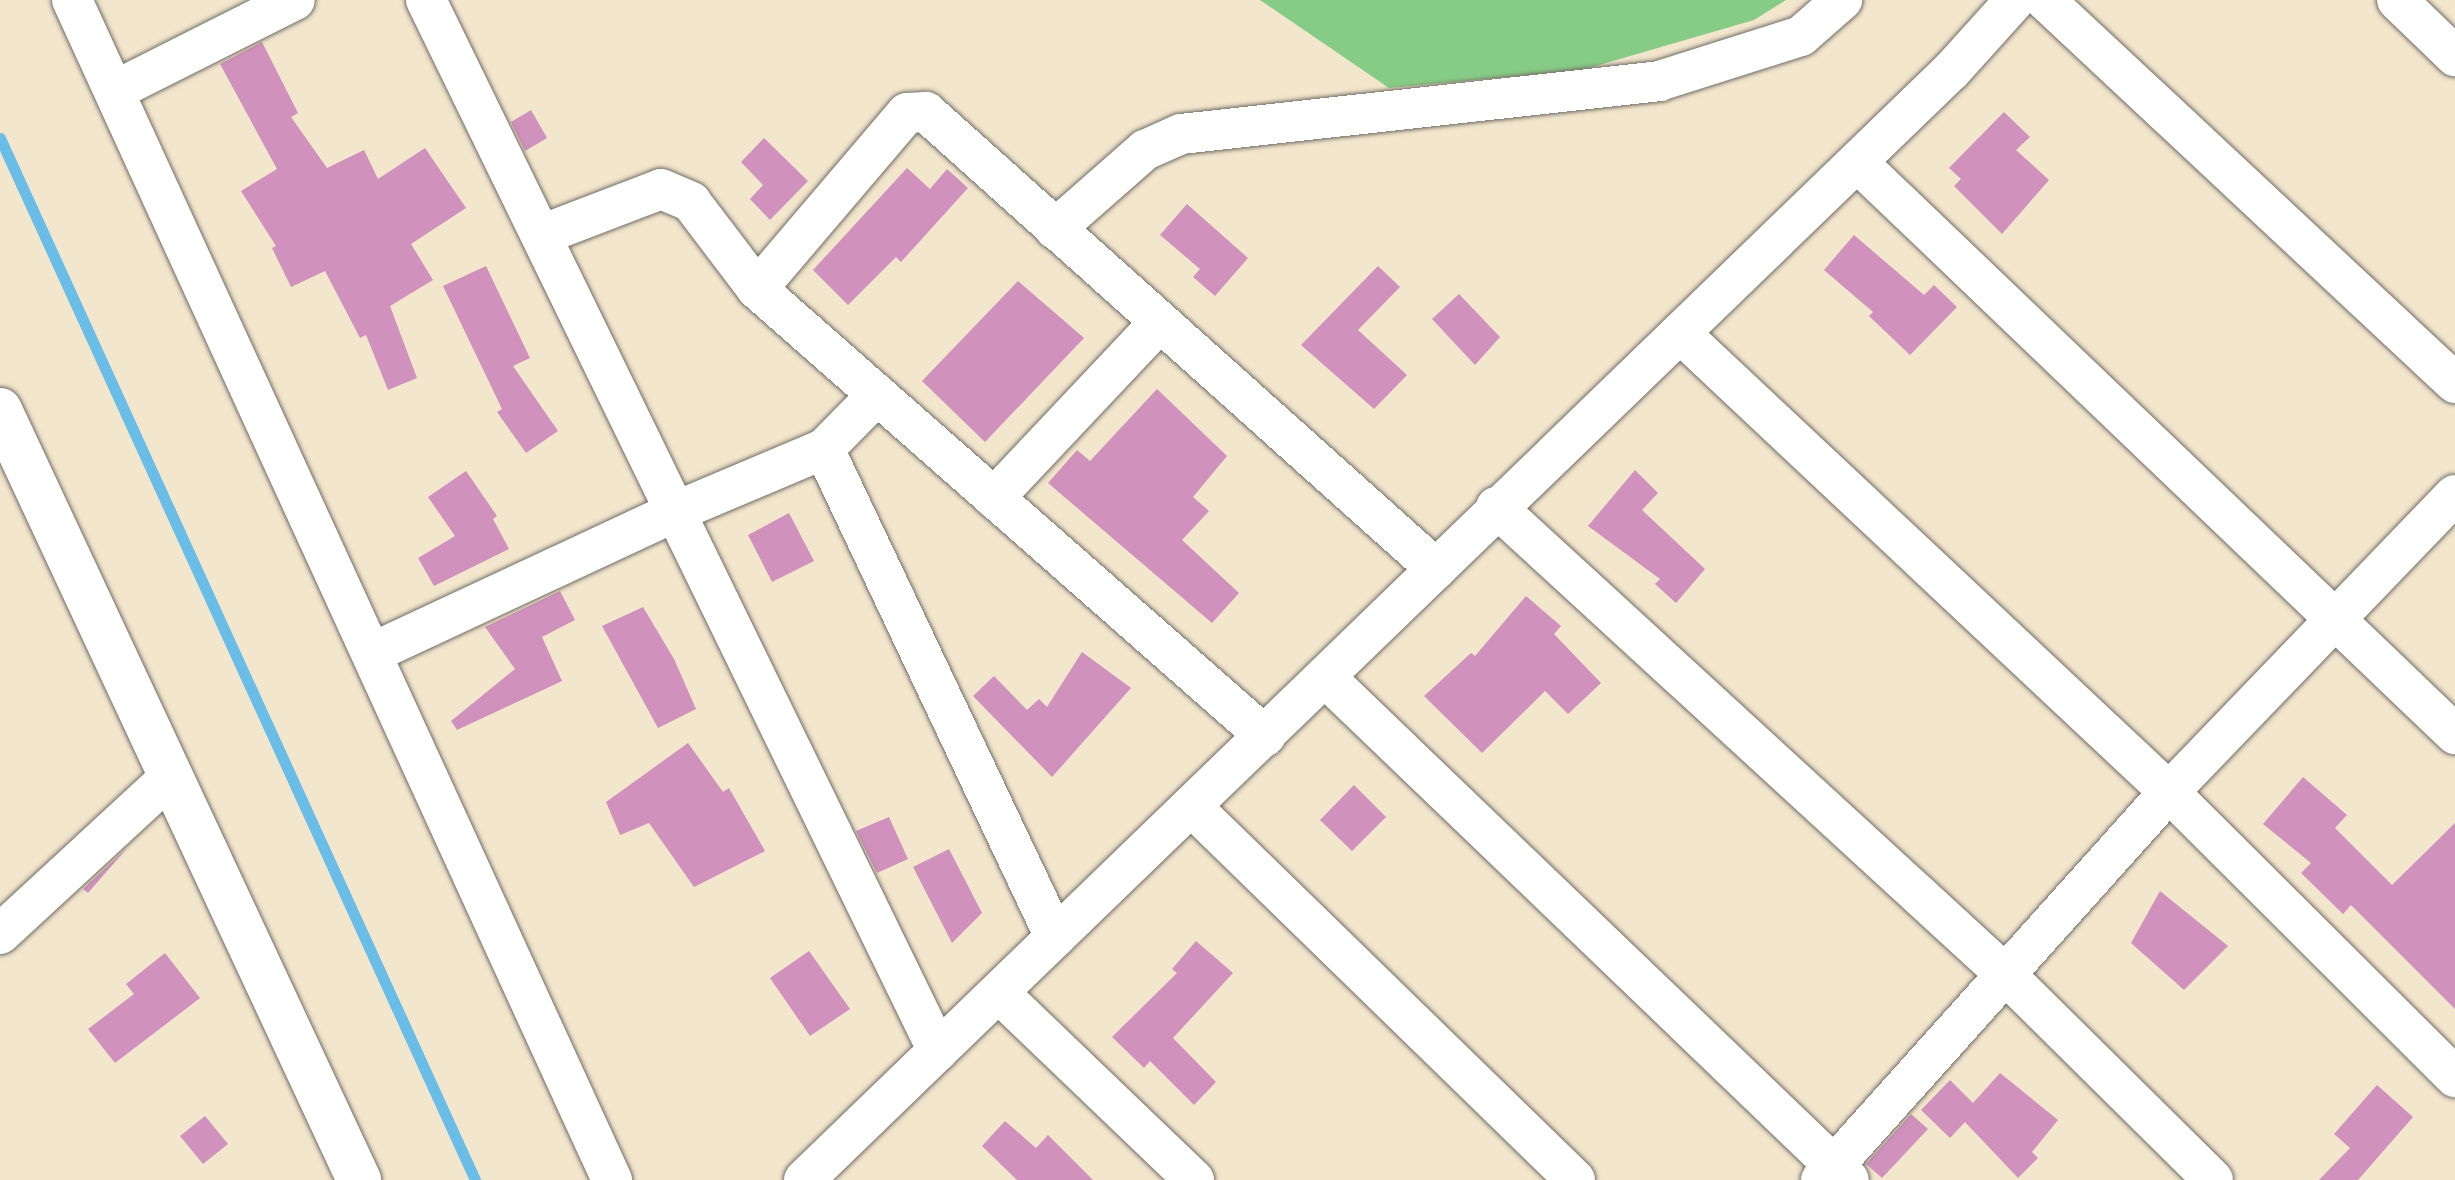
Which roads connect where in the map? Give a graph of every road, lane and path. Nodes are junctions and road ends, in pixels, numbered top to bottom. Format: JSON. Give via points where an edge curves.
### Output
{"nodes":[{"id":1,"x":72,"y":0,"type":"edge"},
{"id":2,"x":295,"y":0,"type":"edge"},
{"id":3,"x":426,"y":0,"type":"edge"},
{"id":4,"x":1842,"y":0,"type":"edge"},
{"id":5,"x":2015,"y":0,"type":"edge"},
{"id":6,"x":2045,"y":0,"type":"edge"},
{"id":7,"x":2397,"y":0,"type":"edge"},
{"id":8,"x":2455,"y":56,"type":"edge"},
{"id":9,"x":116,"y":90,"type":"junction"},
{"id":10,"x":1857,"y":162,"type":"junction"},
{"id":11,"x":1055,"y":229,"type":"junction"},
{"id":12,"x":544,"y":234,"type":"junction"},
{"id":13,"x":757,"y":289,"type":"junction"},
{"id":14,"x":1159,"y":323,"type":"junction"},
{"id":15,"x":1680,"y":333,"type":"junction"},
{"id":16,"x":2455,"y":383,"type":"edge"},
{"id":17,"x":877,"y":395,"type":"junction"},
{"id":18,"x":4,"y":433,"type":"edge"},
{"id":19,"x":824,"y":449,"type":"junction"},
{"id":20,"x":2455,"y":495,"type":"edge"},
{"id":21,"x":994,"y":498,"type":"junction"},
{"id":22,"x":1496,"y":507,"type":"junction"},
{"id":23,"x":677,"y":511,"type":"junction"},
{"id":24,"x":1436,"y":569,"type":"junction"},
{"id":25,"x":2338,"y":619,"type":"junction"},
{"id":26,"x":372,"y":653,"type":"junction"},
{"id":27,"x":1325,"y":677,"type":"junction"},
{"id":28,"x":2455,"y":734,"type":"edge"},
{"id":29,"x":1265,"y":736,"type":"junction"},
{"id":30,"x":169,"y":778,"type":"junction"},
{"id":31,"x":2169,"y":792,"type":"junction"},
{"id":32,"x":1191,"y":806,"type":"junction"},
{"id":33,"x":0,"y":934,"type":"edge"},
{"id":34,"x":1055,"y":937,"type":"junction"},
{"id":35,"x":2006,"y":975,"type":"junction"},
{"id":36,"x":1000,"y":994,"type":"junction"},
{"id":37,"x":938,"y":1051,"type":"junction"},
{"id":38,"x":2455,"y":1077,"type":"edge"},
{"id":39,"x":1557,"y":1174,"type":"edge"},
{"id":40,"x":1834,"y":1175,"type":"edge"},
{"id":41,"x":817,"y":1176,"type":"edge"},
{"id":42,"x":359,"y":1180,"type":"edge"},
{"id":43,"x":612,"y":1180,"type":"edge"},
{"id":44,"x":1194,"y":1180,"type":"edge"},
{"id":45,"x":2213,"y":1180,"type":"edge"}],
"edges":[{"from":1,"to":9,"type":"street"},
{"from":2,"to":9,"type":"street"},
{"from":3,"to":12,"type":"street"},
{"from":4,"to":11,"type":"street","via":[[1801,36],[1659,81],[1181,134],[1145,150]]},
{"from":5,"to":10,"type":"street"},
{"from":6,"to":16,"type":"street"},
{"from":7,"to":8,"type":"street"},
{"from":9,"to":26,"type":"street"},
{"from":10,"to":15,"type":"street"},
{"from":10,"to":25,"type":"street"},
{"from":11,"to":13,"type":"street","via":[[926,112],[916,110],[907,113]]},
{"from":11,"to":14,"type":"street"},
{"from":12,"to":13,"type":"street","via":[[661,189],[691,202]]},
{"from":12,"to":23,"type":"street"},
{"from":13,"to":17,"type":"street"},
{"from":14,"to":21,"type":"street"},
{"from":14,"to":24,"type":"street"},
{"from":15,"to":22,"type":"street"},
{"from":15,"to":31,"type":"street"},
{"from":17,"to":19,"type":"street"},
{"from":17,"to":21,"type":"street"},
{"from":18,"to":30,"type":"main road"},
{"from":19,"to":23,"type":"street"},
{"from":19,"to":34,"type":"street"},
{"from":20,"to":25,"type":"street"},
{"from":21,"to":29,"type":"street"},
{"from":22,"to":24,"type":"street"},
{"from":22,"to":35,"type":"street"},
{"from":23,"to":26,"type":"street"},
{"from":23,"to":37,"type":"street"},
{"from":24,"to":27,"type":"street"},
{"from":25,"to":28,"type":"street"},
{"from":25,"to":31,"type":"street"},
{"from":26,"to":43,"type":"street"},
{"from":27,"to":29,"type":"street"},
{"from":27,"to":40,"type":"street"},
{"from":29,"to":32,"type":"street"},
{"from":30,"to":33,"type":"street"},
{"from":30,"to":42,"type":"main road"},
{"from":31,"to":35,"type":"street"},
{"from":31,"to":38,"type":"street"},
{"from":32,"to":34,"type":"street"},
{"from":32,"to":39,"type":"street"},
{"from":34,"to":36,"type":"street"},
{"from":35,"to":40,"type":"street"},
{"from":35,"to":45,"type":"street"},
{"from":36,"to":37,"type":"street"},
{"from":36,"to":44,"type":"street"},
{"from":37,"to":41,"type":"street"}]}
